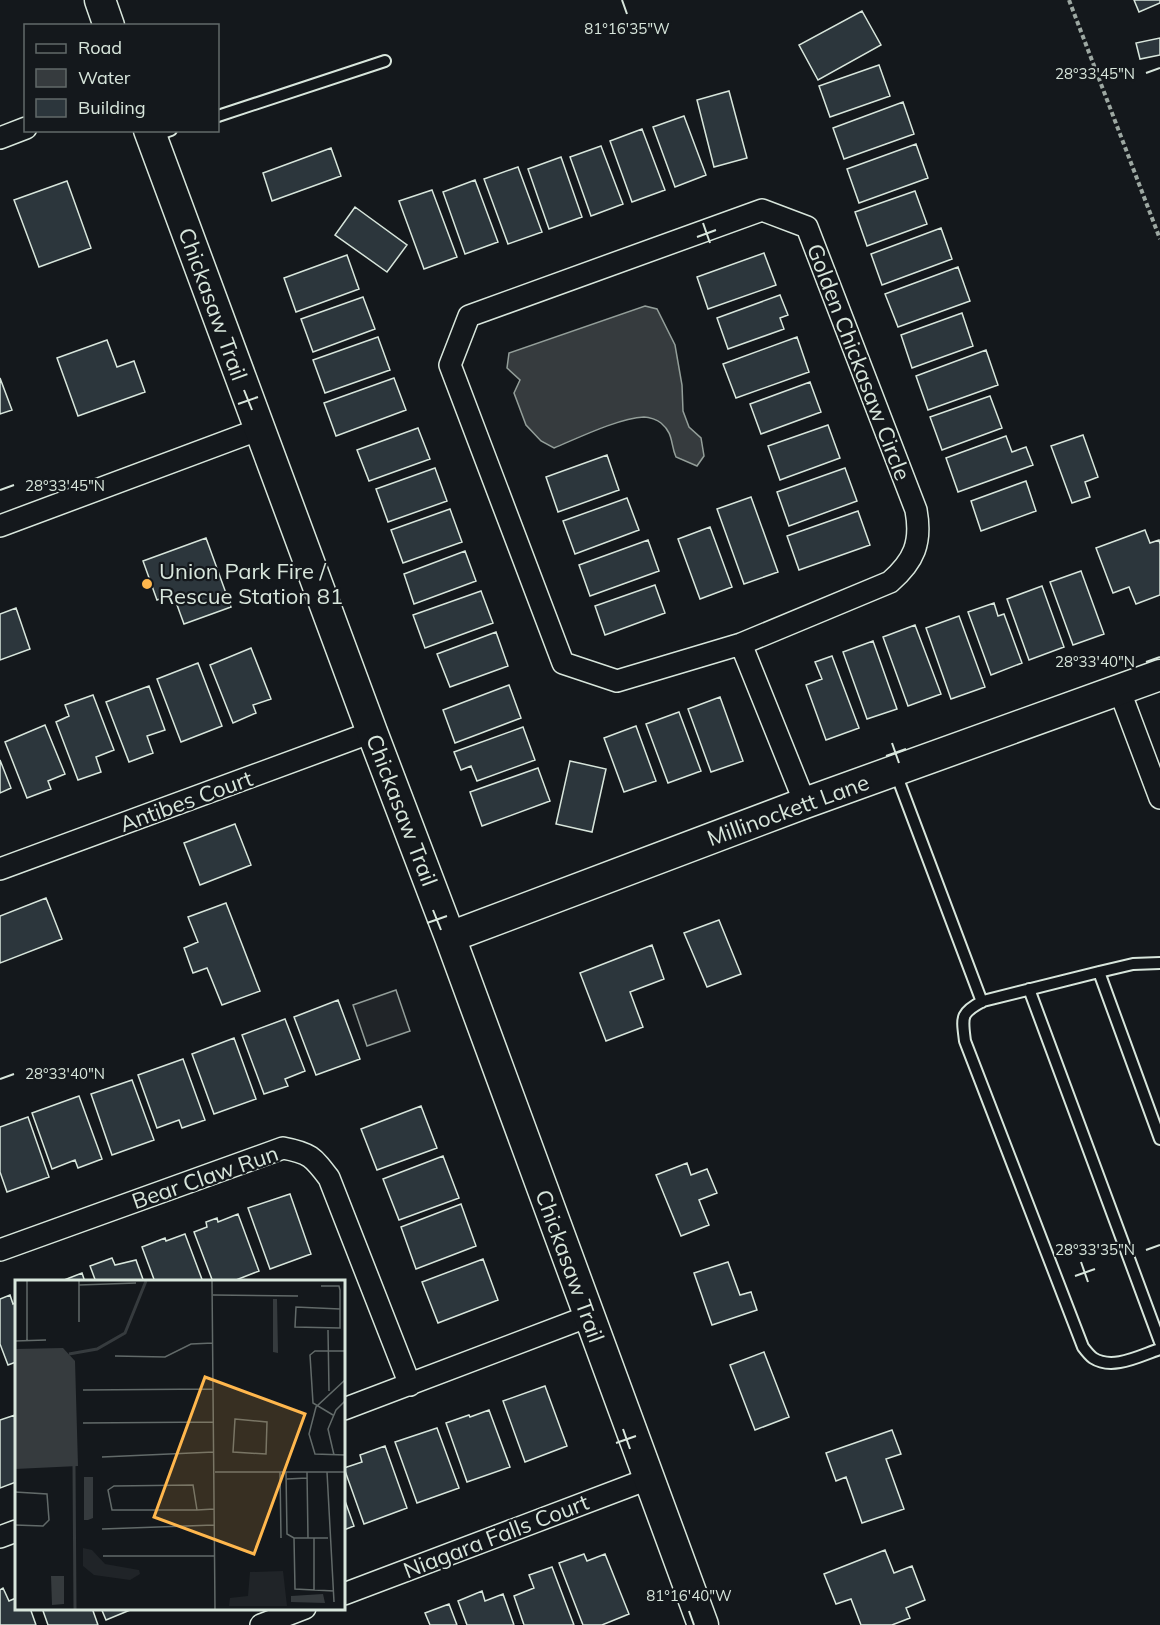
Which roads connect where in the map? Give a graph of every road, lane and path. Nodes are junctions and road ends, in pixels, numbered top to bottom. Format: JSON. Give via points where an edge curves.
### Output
{"nodes":[{"id":1,"x":100,"y":0,"type":"edge"},
{"id":2,"x":1069,"y":0,"type":"edge"},
{"id":3,"x":108,"y":24,"type":"edge"},
{"id":4,"x":385,"y":61,"type":"dead end"},
{"id":5,"x":219,"y":116,"type":"edge"},
{"id":6,"x":24,"y":130,"type":"edge"},
{"id":7,"x":157,"y":133,"type":"edge"},
{"id":8,"x":0,"y":138,"type":"edge"},
{"id":9,"x":1160,"y":239,"type":"edge"},
{"id":10,"x":260,"y":429,"type":"junction"},
{"id":11,"x":0,"y":526,"type":"edge"},
{"id":12,"x":741,"y":644,"type":"junction"},
{"id":13,"x":1160,"y":675,"type":"edge"},
{"id":14,"x":1119,"y":689,"type":"junction"},
{"id":15,"x":372,"y":732,"type":"junction"},
{"id":16,"x":895,"y":771,"type":"junction"},
{"id":17,"x":1160,"y":798,"type":"edge"},
{"id":18,"x":805,"y":803,"type":"junction"},
{"id":19,"x":0,"y":869,"type":"edge"},
{"id":20,"x":450,"y":936,"type":"junction"},
{"id":21,"x":1160,"y":963,"type":"edge"},
{"id":22,"x":1099,"y":972,"type":"junction"},
{"id":23,"x":1029,"y":989,"type":"junction"},
{"id":24,"x":982,"y":1002,"type":"junction"},
{"id":25,"x":1160,"y":1139,"type":"edge"},
{"id":26,"x":0,"y":1250,"type":"edge"},
{"id":27,"x":589,"y":1316,"type":"junction"},
{"id":28,"x":1160,"y":1342,"type":"edge"},
{"id":29,"x":1160,"y":1349,"type":"edge"},
{"id":30,"x":410,"y":1385,"type":"junction"},
{"id":31,"x":345,"y":1409,"type":"edge"},
{"id":32,"x":648,"y":1479,"type":"junction"},
{"id":33,"x":15,"y":1531,"type":"edge"},
{"id":34,"x":0,"y":1537,"type":"edge"},
{"id":35,"x":345,"y":1594,"type":"edge"},
{"id":36,"x":300,"y":1610,"type":"edge"},
{"id":37,"x":261,"y":1625,"type":"edge"},
{"id":38,"x":703,"y":1625,"type":"edge"}],
"edges":[{"from":1,"to":3,"type":"street"},
{"from":2,"to":9,"type":"path"},
{"from":4,"to":5,"type":"lane"},
{"from":6,"to":8,"type":"street"},
{"from":7,"to":10,"type":"street","name":"Chickasaw Trail"},
{"from":10,"to":11,"type":"street"},
{"from":10,"to":15,"type":"street","name":"Chickasaw Trail"},
{"from":12,"to":12,"type":"street","name":"Golden Chickasaw Circle","via":[[890,582],[909,562],[918,538],[916,510],[807,227],[762,210],[469,316],[450,365],[563,663],[617,681]]},
{"from":12,"to":18,"type":"street"},
{"from":13,"to":14,"type":"street","name":"Millinockett Lane"},
{"from":14,"to":16,"type":"street","name":"Millinockett Lane"},
{"from":14,"to":17,"type":"street"},
{"from":15,"to":19,"type":"street","name":"Antibes Court"},
{"from":15,"to":20,"type":"street","name":"Chickasaw Trail"},
{"from":16,"to":18,"type":"street","name":"Millinockett Lane"},
{"from":16,"to":24,"type":"lane"},
{"from":18,"to":20,"type":"street","name":"Millinockett Lane"},
{"from":20,"to":27,"type":"street","name":"Chickasaw Trail"},
{"from":21,"to":22,"type":"lane"},
{"from":22,"to":23,"type":"lane"},
{"from":22,"to":25,"type":"lane"},
{"from":23,"to":24,"type":"lane"},
{"from":23,"to":28,"type":"lane"},
{"from":24,"to":29,"type":"lane","via":[[969,1009],[963,1022],[965,1041],[1083,1347],[1093,1358],[1105,1363],[1123,1362]]},
{"from":26,"to":30,"type":"street","name":"Bear Claw Run","via":[[283,1148],[300,1151],[314,1158],[329,1178]]},
{"from":27,"to":30,"type":"street"},
{"from":27,"to":32,"type":"street","name":"Chickasaw Trail"},
{"from":30,"to":31,"type":"street"},
{"from":32,"to":35,"type":"street","name":"Niagara Falls Court"},
{"from":32,"to":38,"type":"street","name":"Chickasaw Trail"},
{"from":33,"to":34,"type":"street"},
{"from":36,"to":37,"type":"street"}]}
